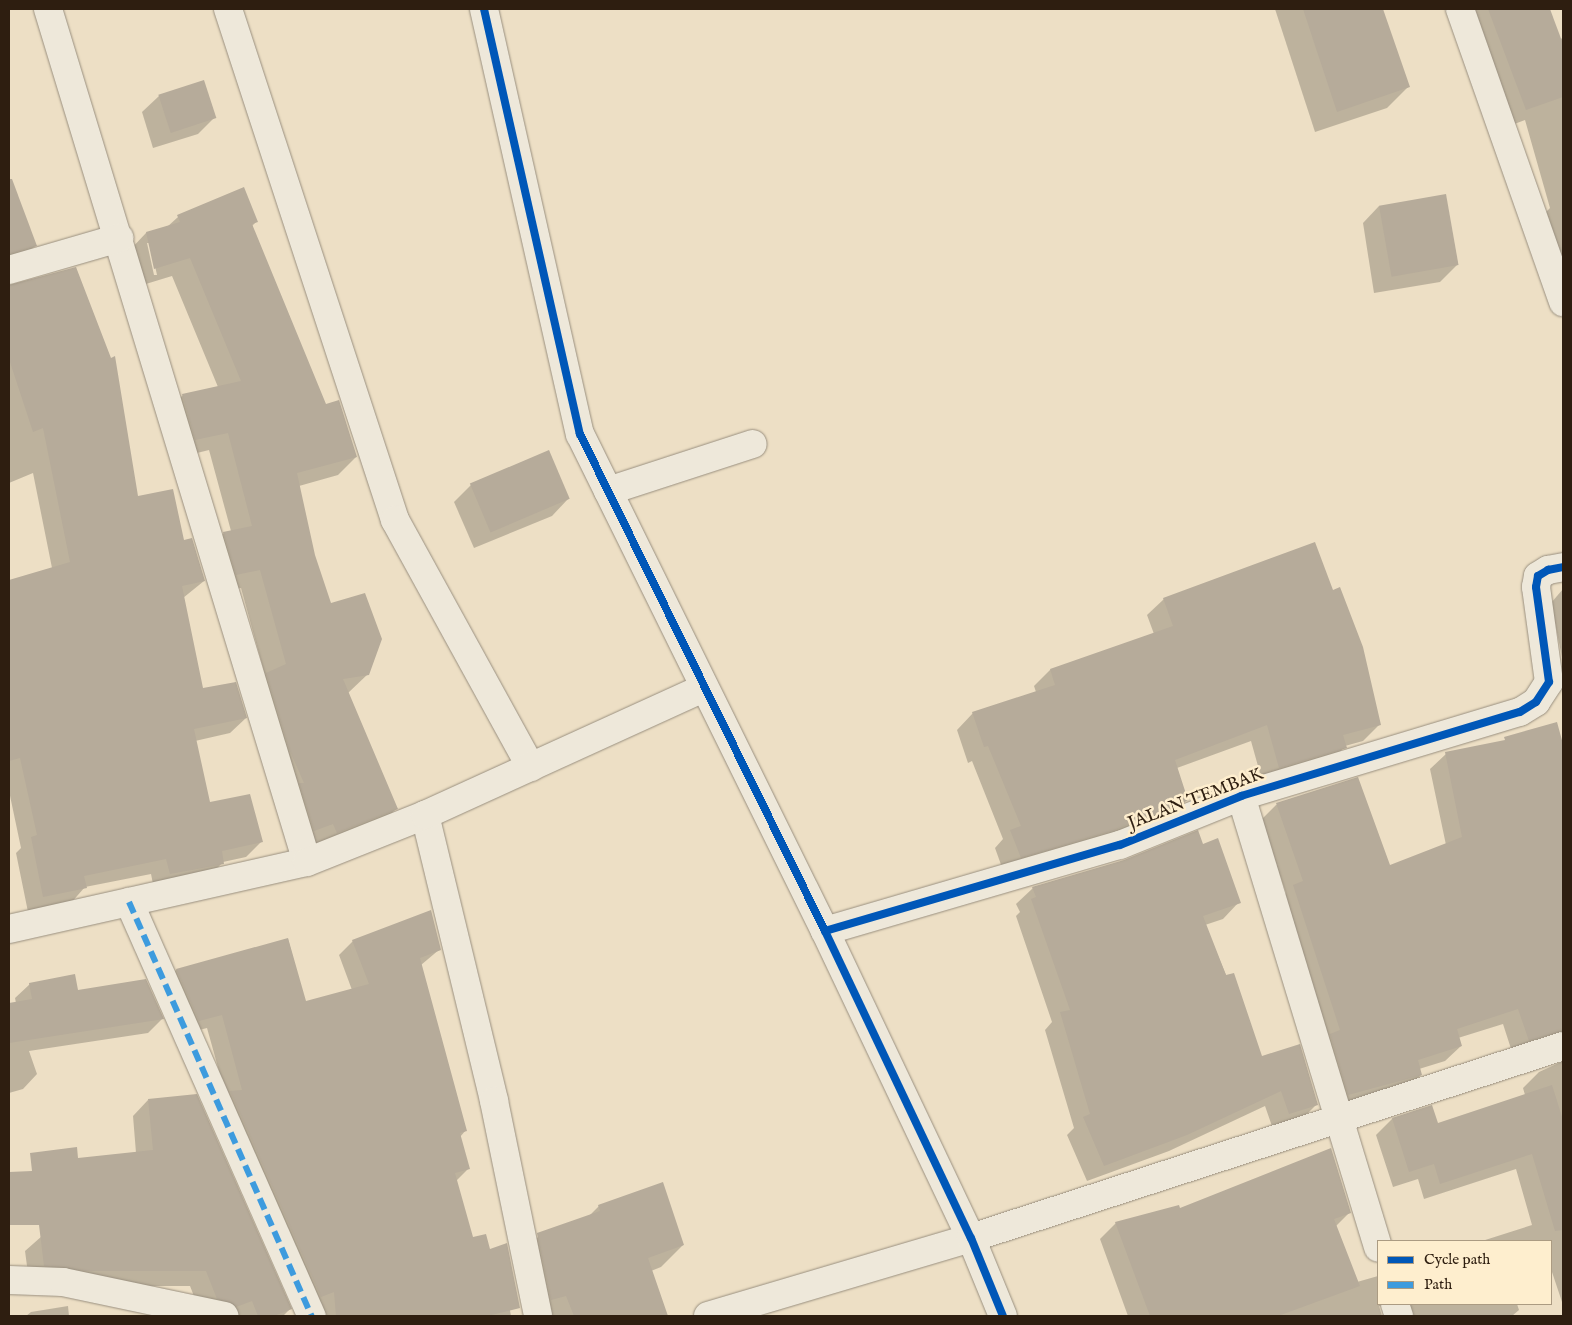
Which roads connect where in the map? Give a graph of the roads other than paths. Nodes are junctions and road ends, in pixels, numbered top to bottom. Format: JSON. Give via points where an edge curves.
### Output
{"nodes":[{"id":1,"x":48,"y":9,"type":"edge"},
{"id":2,"x":228,"y":9,"type":"edge"},
{"id":3,"x":484,"y":9,"type":"edge"},
{"id":4,"x":1460,"y":9,"type":"edge"},
{"id":5,"x":119,"y":238,"type":"junction"},
{"id":6,"x":9,"y":270,"type":"edge"},
{"id":7,"x":1563,"y":302,"type":"edge"},
{"id":8,"x":753,"y":444,"type":"dead end"},
{"id":9,"x":608,"y":491,"type":"junction"},
{"id":10,"x":1551,"y":572,"type":"edge"},
{"id":11,"x":704,"y":688,"type":"junction"},
{"id":12,"x":531,"y":767,"type":"junction"},
{"id":13,"x":1241,"y":796,"type":"junction"},
{"id":14,"x":425,"y":815,"type":"junction"},
{"id":15,"x":307,"y":862,"type":"junction"},
{"id":16,"x":129,"y":902,"type":"junction"},
{"id":17,"x":9,"y":929,"type":"edge"},
{"id":18,"x":825,"y":931,"type":"junction"},
{"id":19,"x":1563,"y":1046,"type":"edge"},
{"id":20,"x":1340,"y":1119,"type":"junction"},
{"id":21,"x":971,"y":1238,"type":"junction"},
{"id":22,"x":1377,"y":1245,"type":"edge"},
{"id":23,"x":9,"y":1280,"type":"edge"},
{"id":24,"x":224,"y":1316,"type":"edge"},
{"id":25,"x":312,"y":1316,"type":"edge"},
{"id":26,"x":538,"y":1316,"type":"edge"},
{"id":27,"x":708,"y":1316,"type":"edge"},
{"id":28,"x":1003,"y":1316,"type":"edge"}],
"edges":[{"from":1,"to":5,"type":"street"},
{"from":2,"to":12,"type":"street","via":[[395,520]]},
{"from":3,"to":9,"type":"street","via":[[580,434]]},
{"from":4,"to":7,"type":"street"},
{"from":5,"to":6,"type":"street"},
{"from":5,"to":15,"type":"street"},
{"from":8,"to":9,"type":"street"},
{"from":9,"to":11,"type":"street"},
{"from":10,"to":13,"type":"street","name":"JALAN TEMBAK","via":[[1536,587],[1549,682],[1536,702],[1520,712]]},
{"from":11,"to":12,"type":"street"},
{"from":11,"to":18,"type":"street"},
{"from":12,"to":14,"type":"street"},
{"from":13,"to":18,"type":"street","name":"JALAN TEMBAK","via":[[1120,845]]},
{"from":13,"to":20,"type":"street"},
{"from":14,"to":15,"type":"street"},
{"from":14,"to":26,"type":"street","via":[[494,1101]]},
{"from":15,"to":16,"type":"street"},
{"from":16,"to":17,"type":"street"},
{"from":16,"to":25,"type":"street"},
{"from":18,"to":21,"type":"street"},
{"from":19,"to":20,"type":"street"},
{"from":20,"to":21,"type":"street"},
{"from":20,"to":22,"type":"street"},
{"from":21,"to":27,"type":"street"},
{"from":21,"to":28,"type":"street"},
{"from":23,"to":24,"type":"street","via":[[63,1282]]}]}
